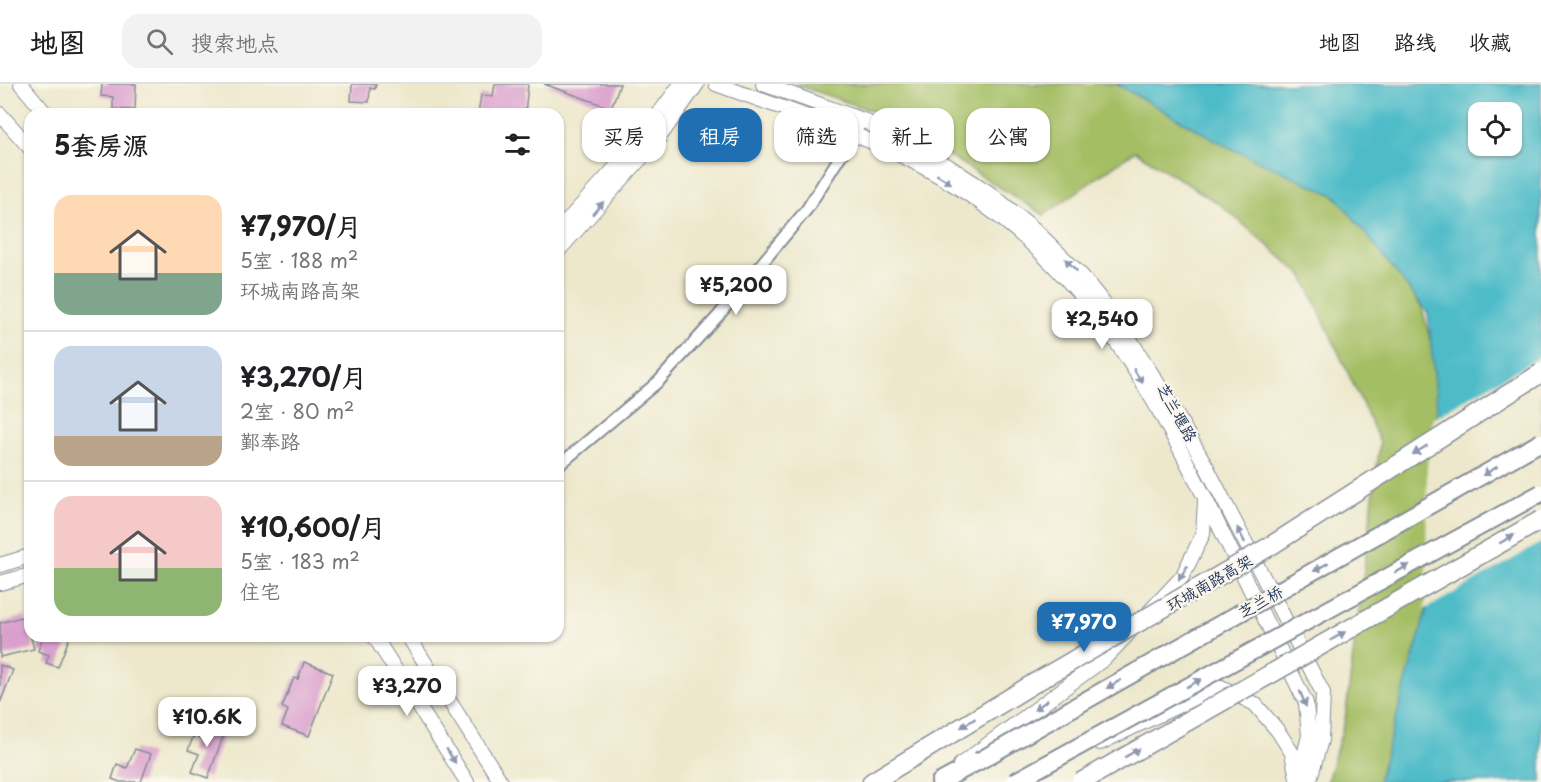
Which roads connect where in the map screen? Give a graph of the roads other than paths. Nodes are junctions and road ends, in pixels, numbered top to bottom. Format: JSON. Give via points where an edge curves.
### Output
{"nodes":[{"id":1,"x":21,"y":84,"type":"edge"},
{"id":2,"x":681,"y":84,"type":"edge"},
{"id":3,"x":697,"y":84,"type":"edge"},
{"id":4,"x":716,"y":84,"type":"edge"},
{"id":5,"x":763,"y":84,"type":"edge"},
{"id":6,"x":41,"y":108,"type":"edge"},
{"id":7,"x":781,"y":108,"type":"edge"},
{"id":8,"x":0,"y":114,"type":"edge"},
{"id":9,"x":863,"y":120,"type":"junction"},
{"id":10,"x":858,"y":128,"type":"edge"},
{"id":11,"x":858,"y":137,"type":"edge"},
{"id":12,"x":24,"y":141,"type":"edge"},
{"id":13,"x":837,"y":162,"type":"edge"},
{"id":14,"x":564,"y":224,"type":"edge"},
{"id":15,"x":564,"y":244,"type":"edge"},
{"id":16,"x":1541,"y":374,"type":"edge"},
{"id":17,"x":1541,"y":442,"type":"edge"},
{"id":18,"x":564,"y":461,"type":"edge"},
{"id":19,"x":1541,"y":493,"type":"edge"},
{"id":20,"x":1205,"y":498,"type":"junction"},
{"id":21,"x":1541,"y":520,"type":"edge"},
{"id":22,"x":24,"y":558,"type":"edge"},
{"id":23,"x":0,"y":565,"type":"edge"},
{"id":24,"x":24,"y":577,"type":"edge"},
{"id":25,"x":0,"y":583,"type":"edge"},
{"id":26,"x":378,"y":642,"type":"edge"},
{"id":27,"x":412,"y":642,"type":"edge"},
{"id":28,"x":467,"y":782,"type":"edge"},
{"id":29,"x":501,"y":782,"type":"edge"},
{"id":30,"x":872,"y":782,"type":"edge"},
{"id":31,"x":938,"y":782,"type":"edge"},
{"id":32,"x":1015,"y":782,"type":"edge"},
{"id":33,"x":1081,"y":782,"type":"edge"},
{"id":34,"x":1301,"y":782,"type":"edge"}],
"edges":[{"from":1,"to":6,"type":"street"},
{"from":2,"to":14,"type":"street","via":[[635,146]]},
{"from":15,"to":3,"type":"street","one_way":true,"via":[[658,139]]},
{"from":4,"to":7,"type":"street","name":"芝兰堰路"},
{"from":5,"to":9,"type":"street","name":"芝兰堰路"},
{"from":8,"to":12,"type":"street"},
{"from":9,"to":10,"type":"street"},
{"from":34,"to":9,"type":"street","name":"芝兰堰路","one_way":true,"via":[[1321,740],[1323,693],[1204,464],[1121,326],[1082,276],[991,194]]},
{"from":11,"to":20,"type":"street","name":"芝兰堰路","one_way":true,"via":[[960,189],[998,216],[1077,291],[1140,377]]},
{"from":13,"to":18,"type":"street","via":[[807,209],[659,381]]},
{"from":16,"to":30,"type":"highway","name":"环城南路高架","one_way":true,"bridge":true,"via":[[1272,545],[1001,702]]},
{"from":17,"to":31,"type":"main road","name":"芝兰桥","one_way":true,"bridge":true},
{"from":32,"to":19,"type":"main road","one_way":true,"bridge":true},
{"from":20,"to":31,"type":"street","one_way":true,"via":[[1203,534],[1182,577],[1105,658]]},
{"from":20,"to":34,"type":"street","name":"芝兰堰路","one_way":true,"via":[[1306,703],[1309,736]]},
{"from":33,"to":21,"type":"highway","one_way":true,"bridge":true},
{"from":22,"to":23,"type":"street"},
{"from":24,"to":25,"type":"street"},
{"from":26,"to":28,"type":"street","one_way":true},
{"from":27,"to":29,"type":"street"},
{"from":32,"to":34,"type":"street","via":[[1219,686],[1255,704],[1292,753]]}]}
